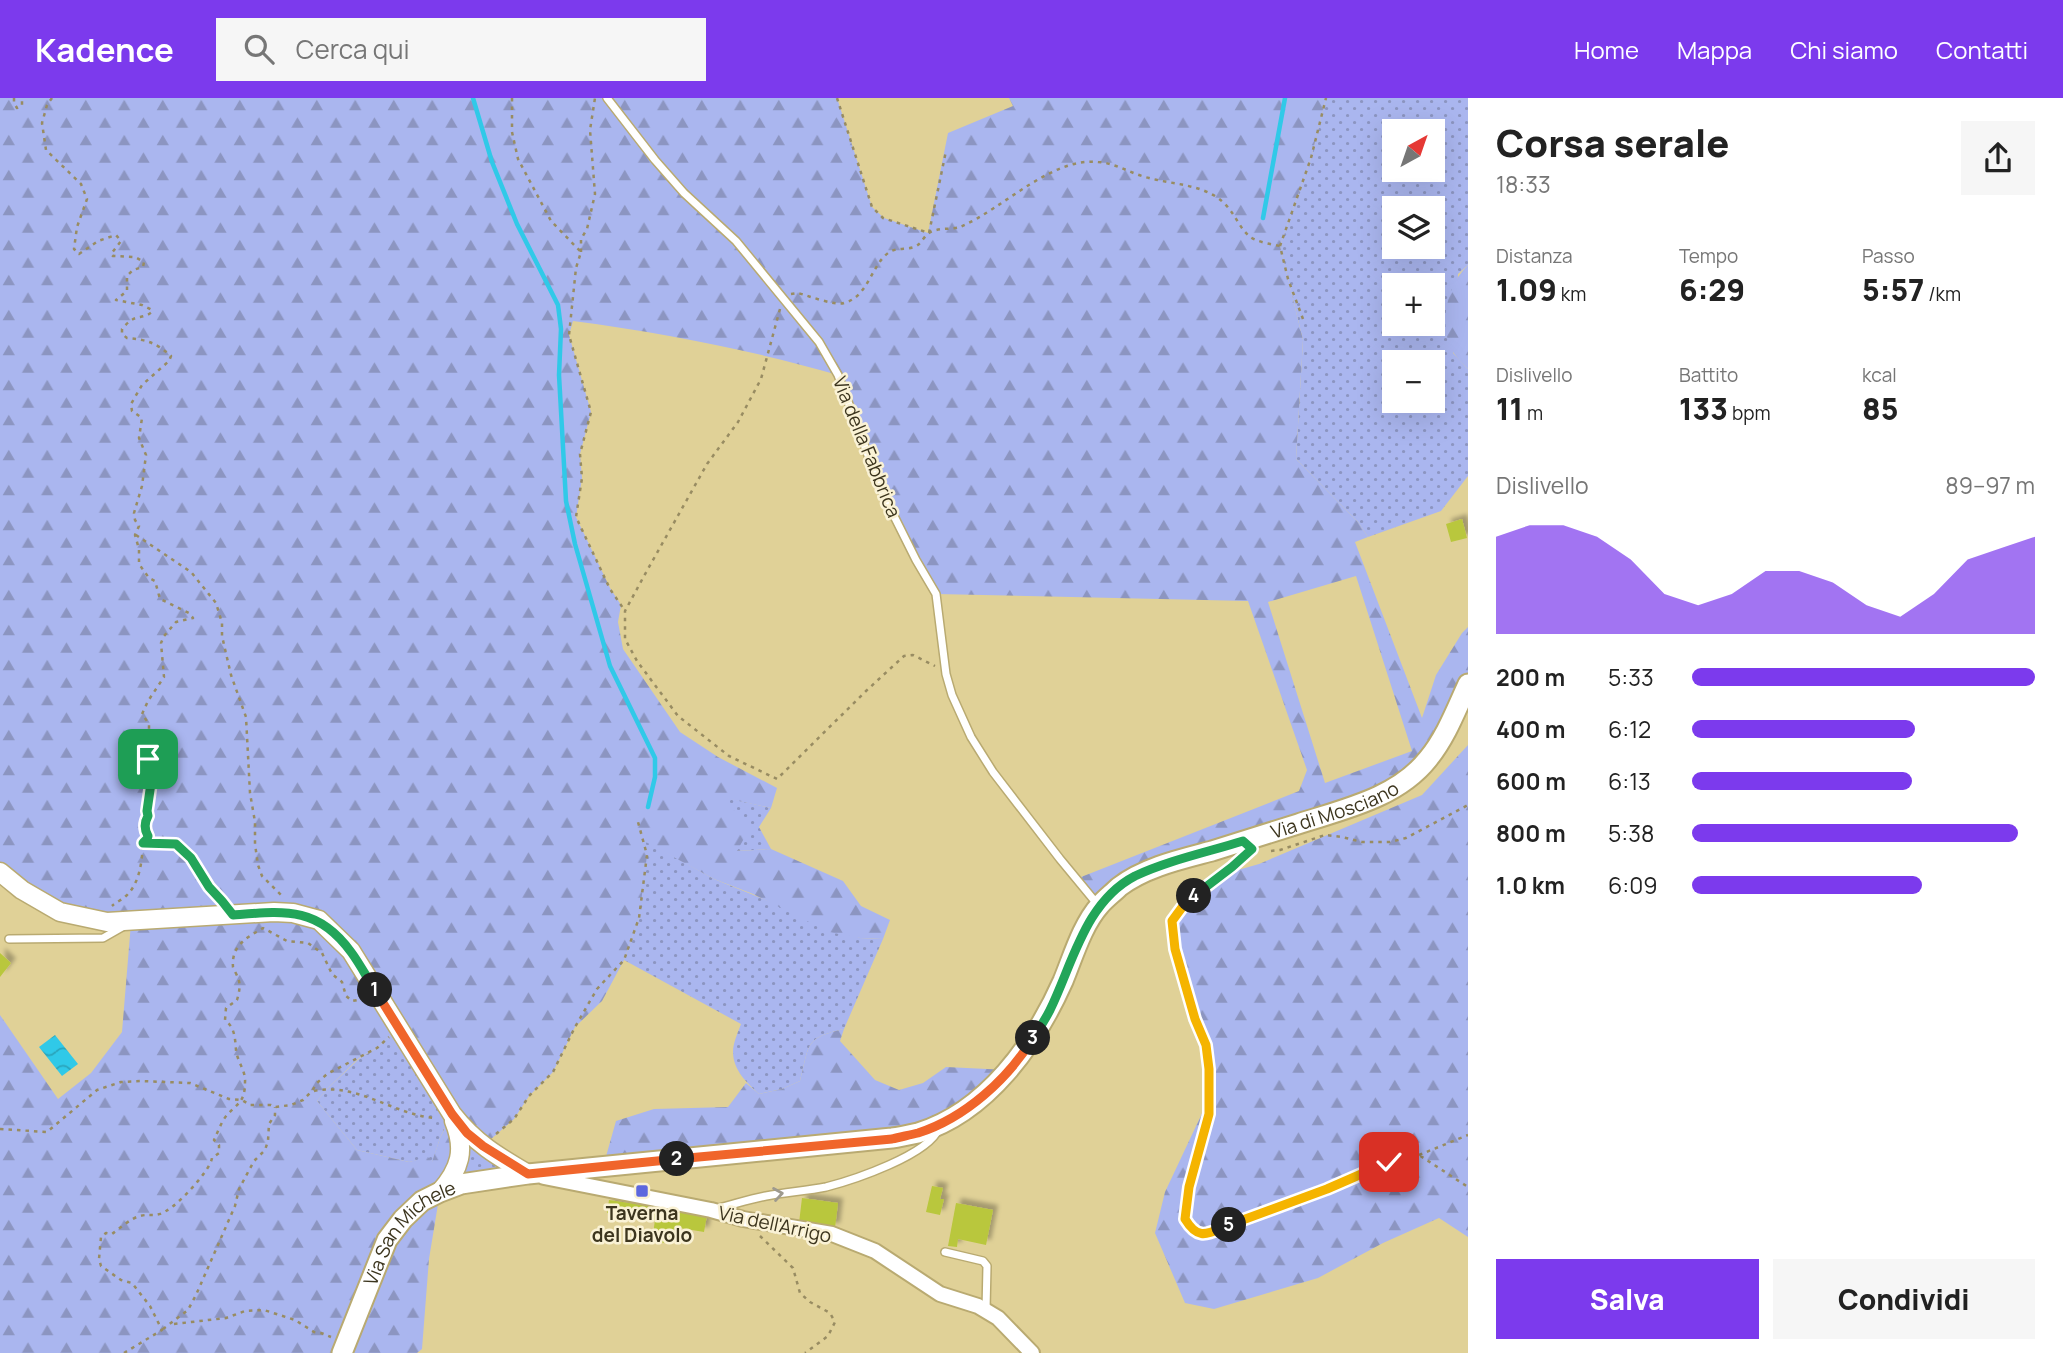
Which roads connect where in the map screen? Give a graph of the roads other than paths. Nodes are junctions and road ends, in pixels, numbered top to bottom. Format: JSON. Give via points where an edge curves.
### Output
{"nodes":[{"id":1,"x":607,"y":98,"type":"edge"},
{"id":2,"x":1468,"y":684,"type":"edge"},
{"id":3,"x":0,"y":872,"type":"edge"},
{"id":4,"x":1099,"y":905,"type":"junction"},
{"id":5,"x":131,"y":922,"type":"junction"},
{"id":6,"x":9,"y":939,"type":"dead end"},
{"id":7,"x":452,"y":1114,"type":"junction"},
{"id":8,"x":942,"y":1122,"type":"junction"},
{"id":9,"x":528,"y":1174,"type":"junction"},
{"id":10,"x":440,"y":1192,"type":"junction"},
{"id":11,"x":711,"y":1210,"type":"junction"},
{"id":12,"x":945,"y":1252,"type":"dead end"},
{"id":13,"x":986,"y":1311,"type":"junction"},
{"id":14,"x":344,"y":1350,"type":"edge"},
{"id":15,"x":1032,"y":1353,"type":"edge"}],
"edges":[{"from":1,"to":4,"type":"lane","name":"Via della Fabbrica","via":[[655,160],[736,241],[819,342],[838,375],[881,490],[936,594],[946,674],[971,737],[993,772]]},
{"from":2,"to":4,"type":"main road","name":"Via di Mosciano","via":[[1428,760],[1388,792],[1135,877]]},
{"from":3,"to":5,"type":"street","via":[[60,912]]},
{"from":4,"to":8,"type":"main road","name":"Via di Mosciano","via":[[1031,1042],[998,1083]]},
{"from":5,"to":6,"type":"lane","via":[[103,938]]},
{"from":5,"to":7,"type":"street","via":[[274,912],[319,920],[351,951]]},
{"from":7,"to":9,"type":"street","via":[[483,1146]]},
{"from":7,"to":10,"type":"street","via":[[461,1148],[457,1168]]},
{"from":8,"to":9,"type":"main road","name":"Via di Mosciano","via":[[892,1139]]},
{"from":11,"to":8,"type":"lane","one_way":true,"via":[[864,1175],[929,1143]]},
{"from":9,"to":10,"type":"main road","name":"Via San Michele","via":[[461,1184]]},
{"from":9,"to":11,"type":"street","name":"Via dell'Arrigo"},
{"from":10,"to":14,"type":"main road","name":"Via San Michele","via":[[422,1201],[387,1240]]},
{"from":11,"to":13,"type":"street","name":"Via dell'Arrigo","via":[[832,1234],[876,1251],[940,1294]]},
{"from":12,"to":13,"type":"lane","via":[[987,1266]]},
{"from":13,"to":15,"type":"street","name":"Via dell'Arrigo"}]}
